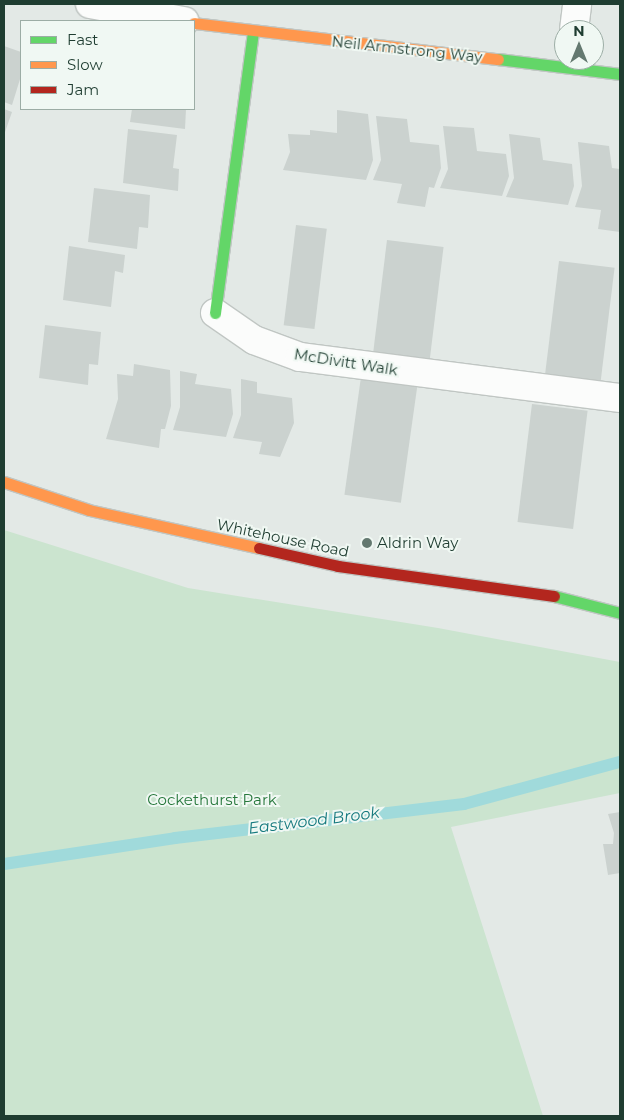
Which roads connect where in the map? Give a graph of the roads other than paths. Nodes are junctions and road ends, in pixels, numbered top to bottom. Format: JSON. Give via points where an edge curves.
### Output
{"nodes":[{"id":1,"x":90,"y":4,"type":"edge"},
{"id":2,"x":577,"y":4,"type":"edge"},
{"id":3,"x":178,"y":20,"type":"edge"},
{"id":4,"x":575,"y":20,"type":"edge"},
{"id":5,"x":195,"y":23,"type":"edge"},
{"id":6,"x":252,"y":32,"type":"junction"},
{"id":7,"x":554,"y":62,"type":"edge"},
{"id":8,"x":600,"y":70,"type":"edge"},
{"id":9,"x":620,"y":74,"type":"edge"},
{"id":10,"x":215,"y":313,"type":"joint"},
{"id":11,"x":620,"y":398,"type":"edge"},
{"id":12,"x":4,"y":482,"type":"edge"},
{"id":13,"x":620,"y":613,"type":"edge"}],
"edges":[{"from":1,"to":3,"type":"street"},
{"from":2,"to":4,"type":"street"},
{"from":5,"to":6,"type":"street","name":"Neil Armstrong Way"},
{"from":6,"to":7,"type":"street","name":"Neil Armstrong Way"},
{"from":6,"to":10,"type":"street","name":"McDivitt Walk"},
{"from":8,"to":9,"type":"street","name":"Neil Armstrong Way"},
{"from":10,"to":11,"type":"street","name":"McDivitt Walk","via":[[254,340],[300,358]]},
{"from":12,"to":13,"type":"street","name":"Whitehouse Road","via":[[89,510],[338,566],[574,599]]}]}
